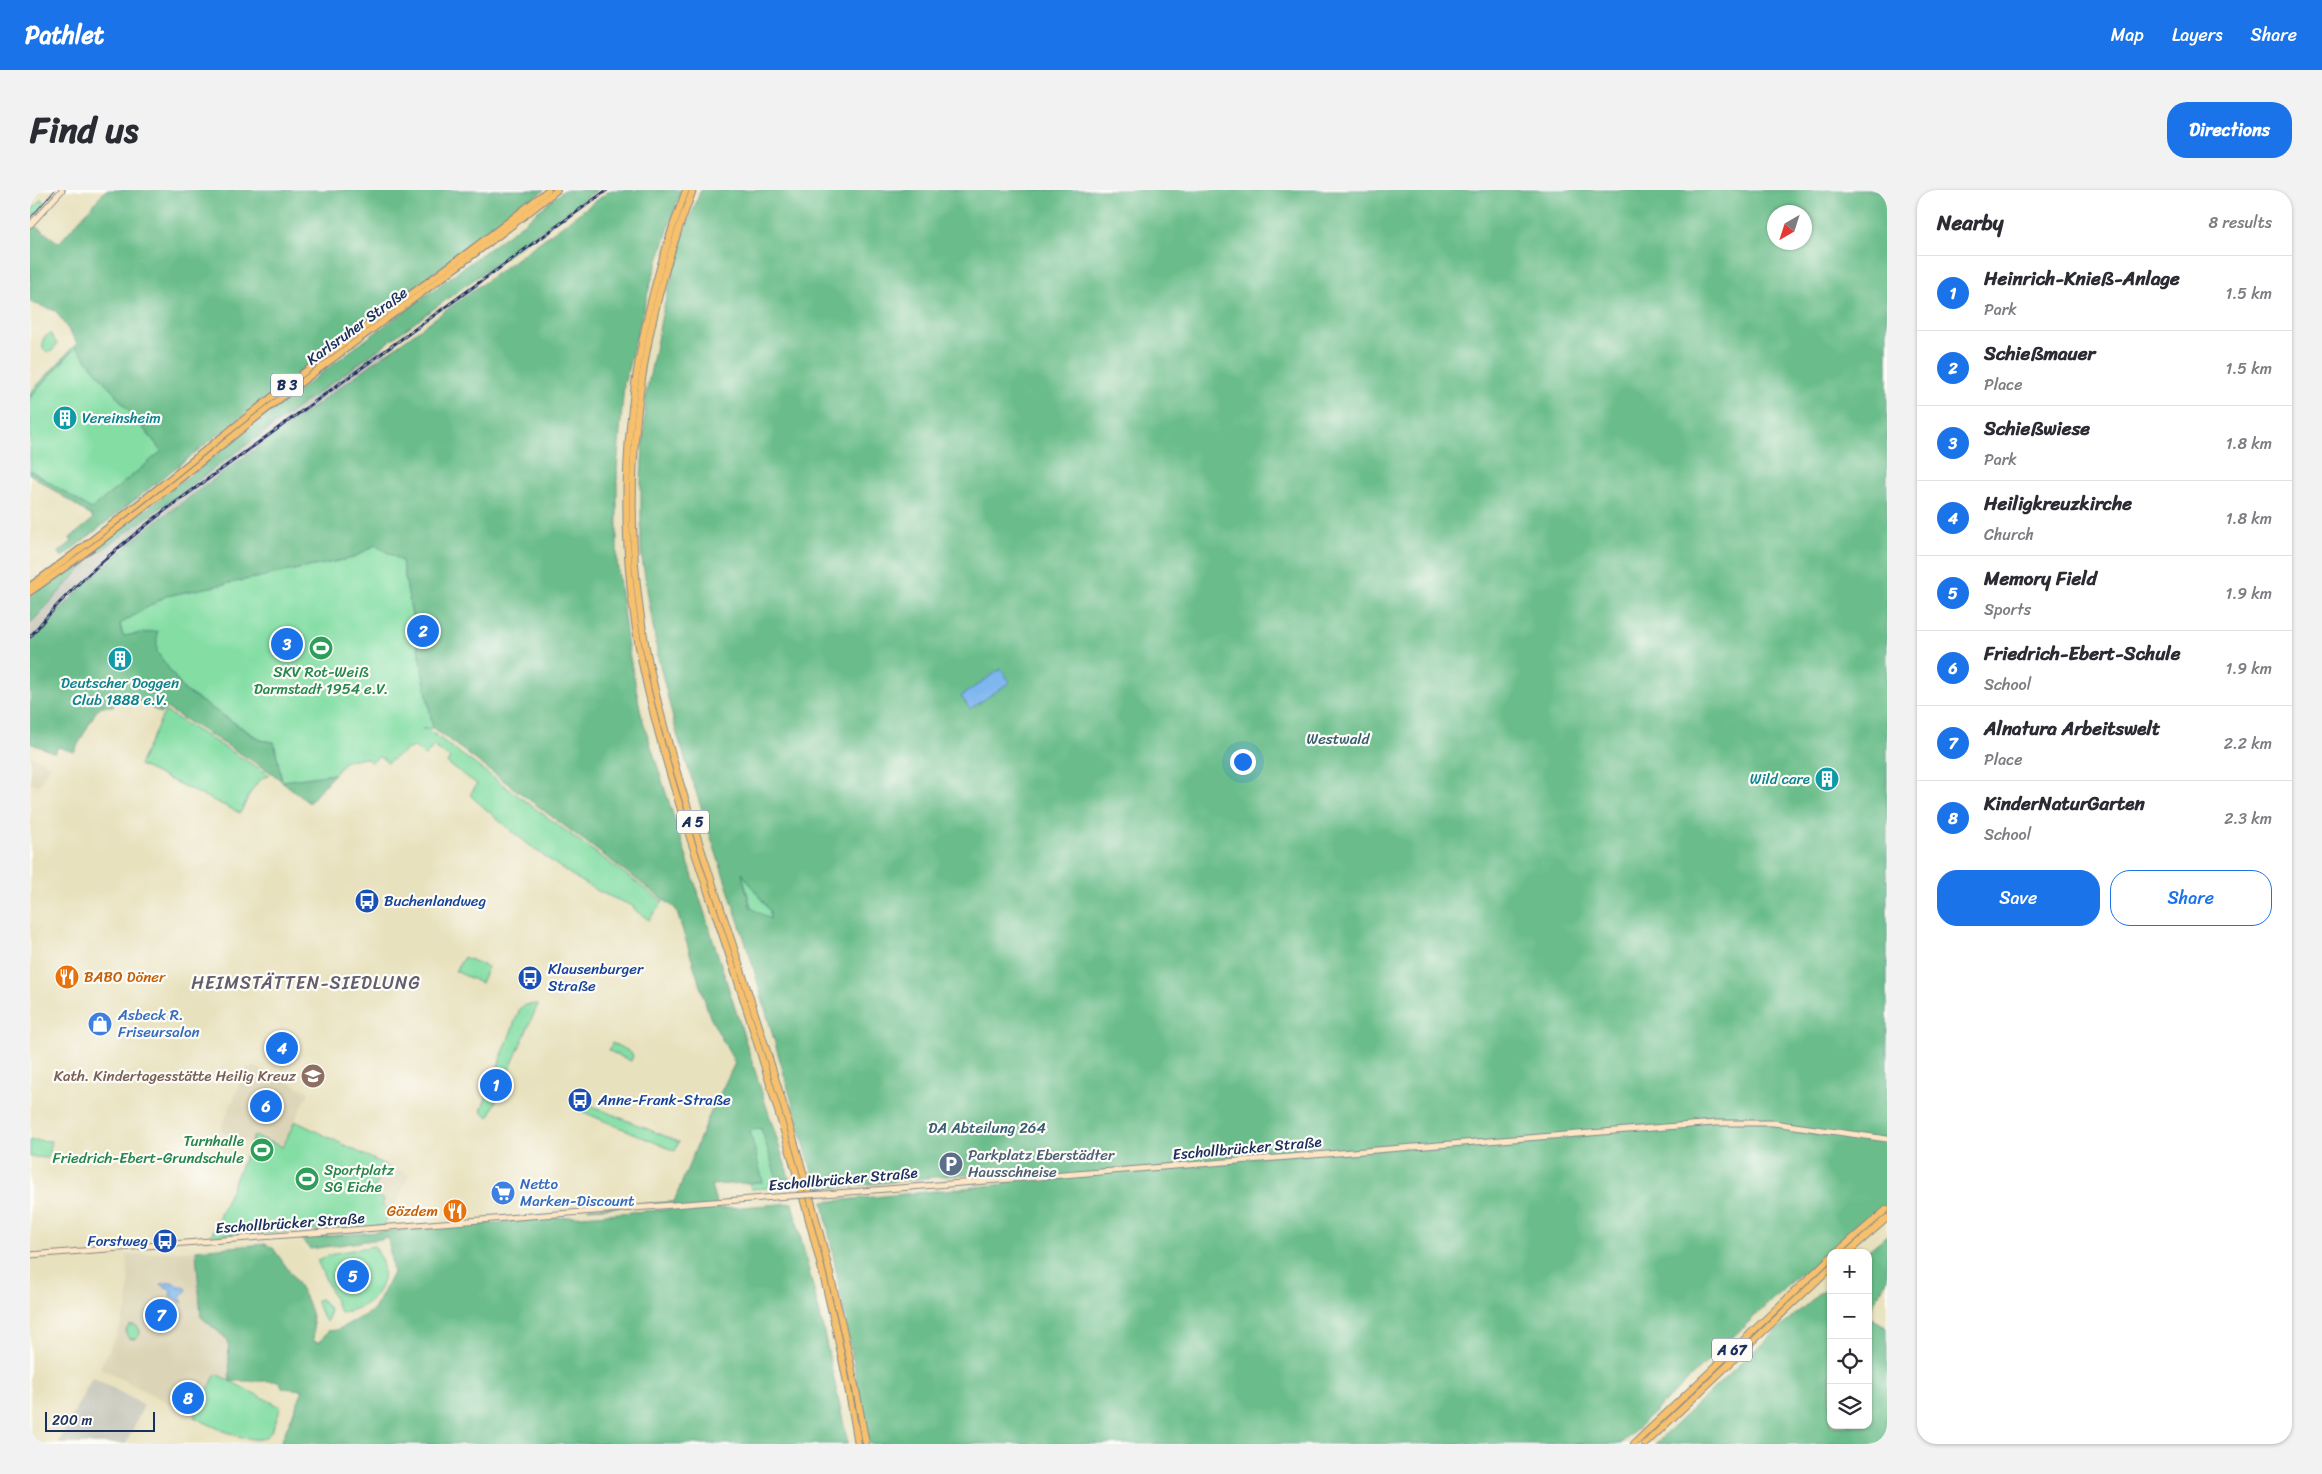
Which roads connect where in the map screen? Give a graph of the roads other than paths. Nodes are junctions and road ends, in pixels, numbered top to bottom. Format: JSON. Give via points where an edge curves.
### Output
{"nodes":[{"id":1,"x":62,"y":190,"type":"edge"},
{"id":2,"x":548,"y":190,"type":"edge"},
{"id":3,"x":557,"y":190,"type":"edge"},
{"id":4,"x":686,"y":190,"type":"edge"},
{"id":5,"x":693,"y":190,"type":"edge"},
{"id":6,"x":30,"y":225,"type":"edge"},
{"id":7,"x":30,"y":586,"type":"edge"},
{"id":8,"x":30,"y":592,"type":"edge"},
{"id":9,"x":1887,"y":1139,"type":"edge"},
{"id":10,"x":1887,"y":1209,"type":"edge"},
{"id":11,"x":1887,"y":1218,"type":"edge"},
{"id":12,"x":1841,"y":1249,"type":"edge"},
{"id":13,"x":1852,"y":1249,"type":"edge"},
{"id":14,"x":30,"y":1255,"type":"edge"},
{"id":15,"x":1827,"y":1261,"type":"edge"},
{"id":16,"x":1827,"y":1271,"type":"edge"},
{"id":17,"x":858,"y":1444,"type":"edge"},
{"id":18,"x":866,"y":1444,"type":"edge"},
{"id":19,"x":1634,"y":1444,"type":"edge"},
{"id":20,"x":1645,"y":1444,"type":"edge"}],
"edges":[{"from":1,"to":6,"type":"main road"},
{"from":2,"to":7,"type":"main road","name":"Karlsruher Straße","number":"B 3","via":[[452,266],[286,386],[124,516]]},
{"from":3,"to":8,"type":"main road","name":"Karlsruher Straße","number":"B 3"},
{"from":4,"to":17,"type":"highway","number":"A 5","via":[[652,290],[631,403],[626,498],[627,553],[634,612],[645,676],[664,750],[766,1068],[807,1209],[838,1337]]},
{"from":5,"to":18,"type":"highway","number":"A 5","via":[[657,300],[639,400],[633,504],[635,567],[641,614],[671,748],[814,1207],[844,1330]]},
{"from":9,"to":14,"type":"main road","name":"Eschollbrücker Straße","bridge":true,"via":[[1773,1123],[1731,1122]]},
{"from":10,"to":12,"type":"highway"},
{"from":11,"to":13,"type":"highway"},
{"from":15,"to":19,"type":"highway","number":"A 67"},
{"from":16,"to":20,"type":"highway","number":"A 67"}]}
